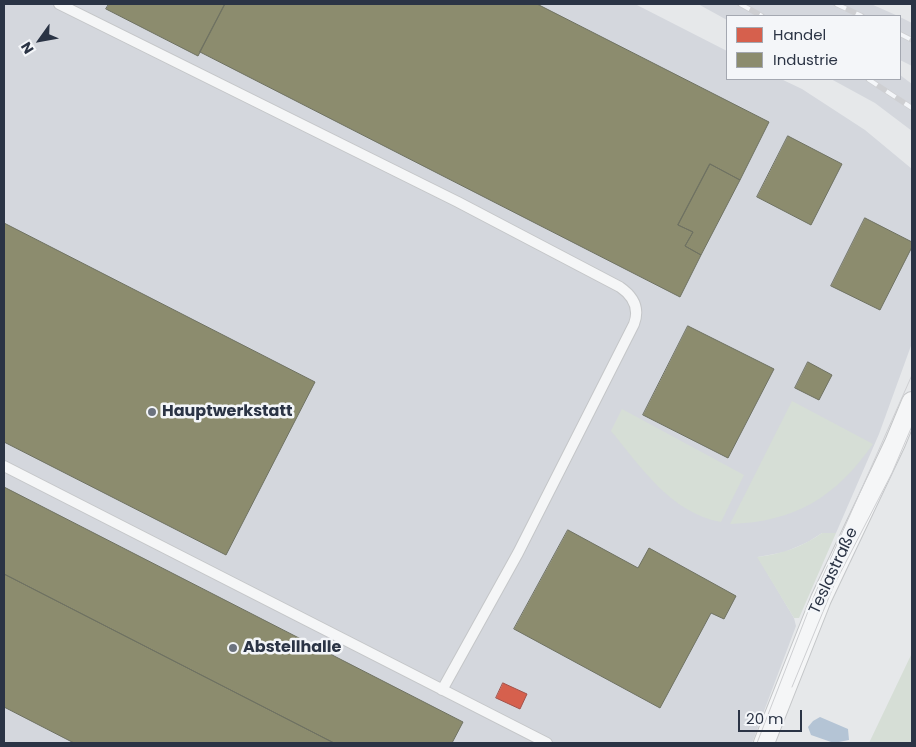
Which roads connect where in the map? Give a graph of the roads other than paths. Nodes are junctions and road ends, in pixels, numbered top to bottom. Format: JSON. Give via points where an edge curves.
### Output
{"nodes":[{"id":1,"x":59,"y":4,"type":"edge"},
{"id":2,"x":912,"y":402,"type":"edge"},
{"id":3,"x":4,"y":466,"type":"edge"},
{"id":4,"x":442,"y":690,"type":"junction"},
{"id":5,"x":547,"y":743,"type":"edge"},
{"id":6,"x":764,"y":743,"type":"edge"}],
"edges":[{"from":1,"to":4,"type":"lane","via":[[458,202],[620,287],[634,302],[634,324]]},
{"from":2,"to":6,"type":"street","name":"Teslastraße","via":[[896,443],[821,598]]},
{"from":3,"to":4,"type":"lane"},
{"from":4,"to":5,"type":"lane"}]}
